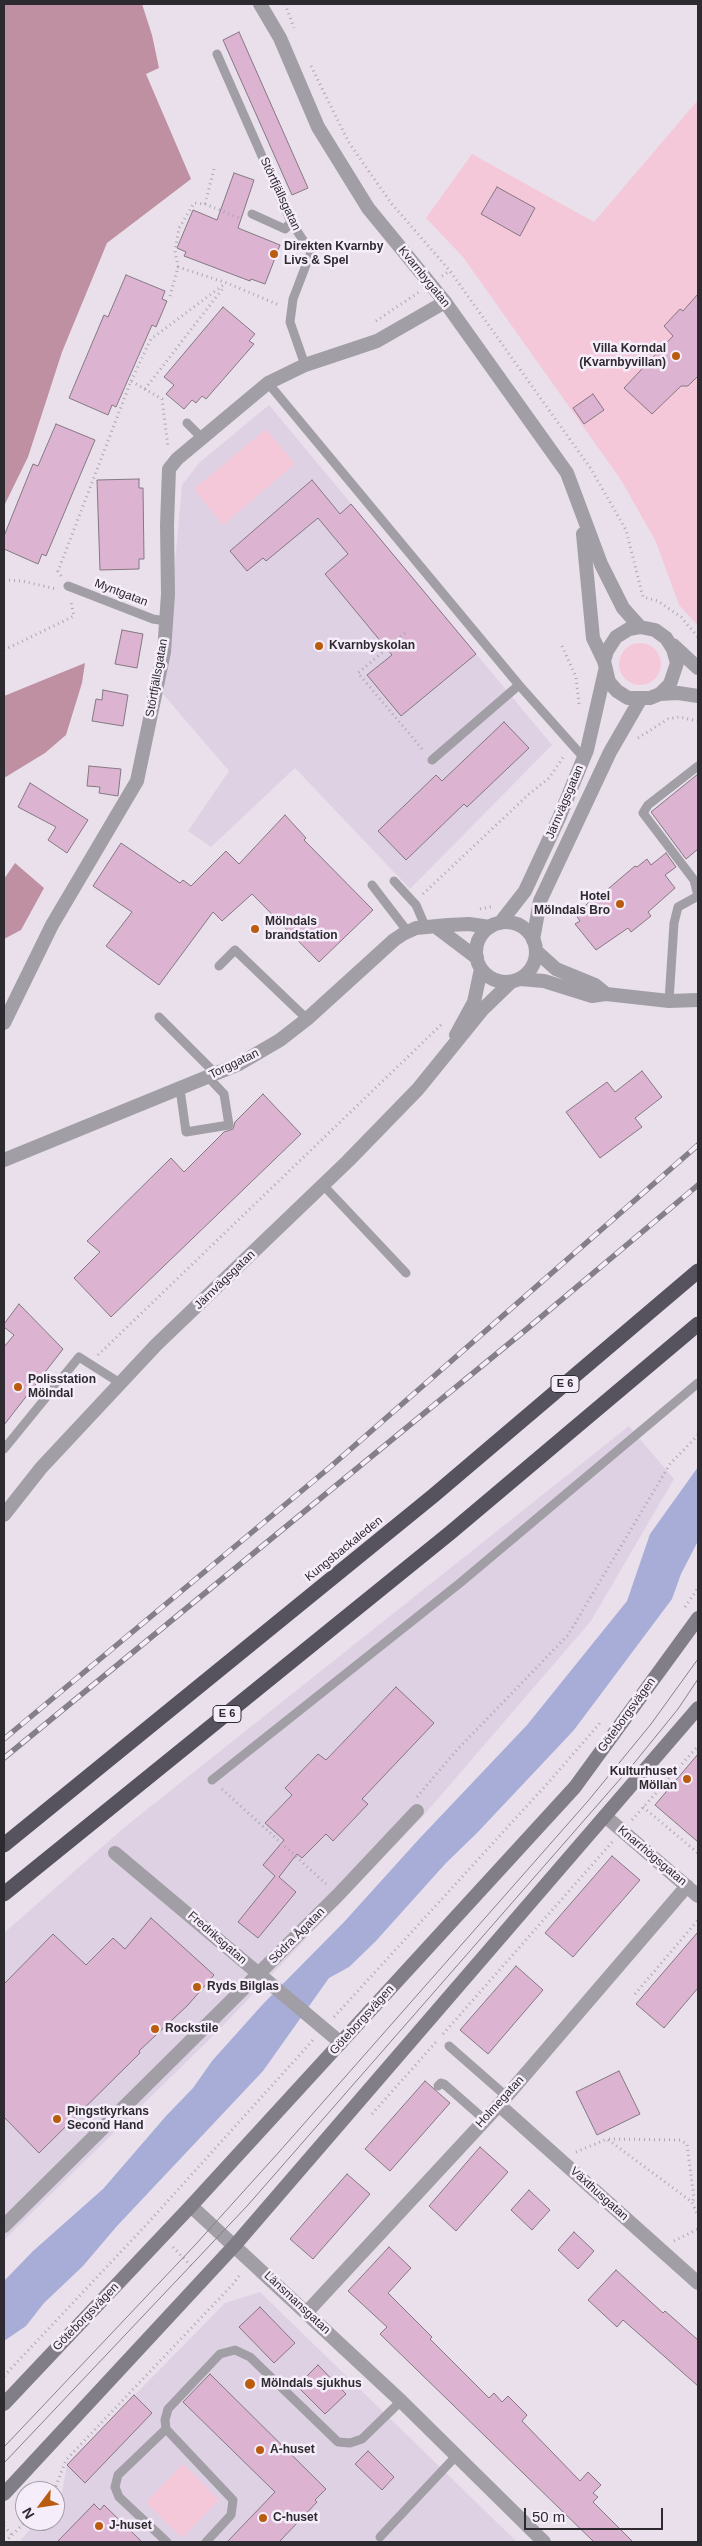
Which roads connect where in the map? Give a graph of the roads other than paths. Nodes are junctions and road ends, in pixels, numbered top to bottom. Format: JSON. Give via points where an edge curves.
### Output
{"nodes":[{"id":1,"x":260,"y":4,"type":"edge"},
{"id":2,"x":217,"y":54,"type":"dead end"},
{"id":3,"x":249,"y":218,"type":"road end"},
{"id":4,"x":291,"y":222,"type":"junction"},
{"id":5,"x":445,"y":302,"type":"junction"},
{"id":6,"x":305,"y":364,"type":"junction"},
{"id":7,"x":268,"y":383,"type":"junction"},
{"id":8,"x":187,"y":423,"type":"dead end"},
{"id":9,"x":202,"y":438,"type":"junction"},
{"id":10,"x":582,"y":518,"type":"junction"},
{"id":11,"x":68,"y":586,"type":"road end"},
{"id":12,"x":166,"y":621,"type":"junction"},
{"id":13,"x":640,"y":627,"type":"junction"},
{"id":14,"x":670,"y":643,"type":"junction"},
{"id":15,"x":605,"y":666,"type":"junction"},
{"id":16,"x":698,"y":668,"type":"edge"},
{"id":17,"x":519,"y":685,"type":"junction"},
{"id":18,"x":660,"y":694,"type":"junction"},
{"id":19,"x":698,"y":696,"type":"edge"},
{"id":20,"x":640,"y":700,"type":"junction"},
{"id":21,"x":580,"y":753,"type":"junction"},
{"id":22,"x":432,"y":760,"type":"road end"},
{"id":23,"x":698,"y":766,"type":"edge"},
{"id":24,"x":394,"y":881,"type":"dead end"},
{"id":25,"x":372,"y":885,"type":"dead end"},
{"id":26,"x":698,"y":896,"type":"edge"},
{"id":27,"x":495,"y":925,"type":"junction"},
{"id":28,"x":431,"y":927,"type":"junction"},
{"id":29,"x":408,"y":932,"type":"junction"},
{"id":30,"x":535,"y":946,"type":"junction"},
{"id":31,"x":479,"y":963,"type":"junction"},
{"id":32,"x":218,"y":966,"type":"dead end"},
{"id":33,"x":515,"y":980,"type":"junction"},
{"id":34,"x":606,"y":994,"type":"junction"},
{"id":35,"x":698,"y":1000,"type":"edge"},
{"id":36,"x":668,"y":1001,"type":"junction"},
{"id":37,"x":159,"y":1017,"type":"dead end"},
{"id":38,"x":307,"y":1019,"type":"junction"},
{"id":39,"x":4,"y":1023,"type":"edge"},
{"id":40,"x":450,"y":1049,"type":"junction"},
{"id":41,"x":212,"y":1075,"type":"junction"},
{"id":42,"x":180,"y":1089,"type":"junction"},
{"id":43,"x":4,"y":1160,"type":"edge"},
{"id":44,"x":323,"y":1185,"type":"junction"},
{"id":45,"x":698,"y":1271,"type":"edge"},
{"id":46,"x":406,"y":1273,"type":"dead end"},
{"id":47,"x":698,"y":1324,"type":"edge"},
{"id":48,"x":120,"y":1383,"type":"junction"},
{"id":49,"x":698,"y":1384,"type":"edge"},
{"id":50,"x":4,"y":1449,"type":"edge"},
{"id":51,"x":4,"y":1515,"type":"edge"},
{"id":52,"x":698,"y":1618,"type":"edge"},
{"id":53,"x":698,"y":1708,"type":"edge"},
{"id":54,"x":212,"y":1780,"type":"road end"},
{"id":55,"x":417,"y":1811,"type":"road end"},
{"id":56,"x":606,"y":1816,"type":"junction"},
{"id":57,"x":4,"y":1845,"type":"edge"},
{"id":58,"x":115,"y":1853,"type":"dead end"},
{"id":59,"x":687,"y":1886,"type":"junction"},
{"id":60,"x":4,"y":1894,"type":"edge"},
{"id":61,"x":698,"y":1896,"type":"edge"},
{"id":62,"x":263,"y":1978,"type":"junction"},
{"id":63,"x":341,"y":2043,"type":"junction"},
{"id":64,"x":448,"y":2046,"type":"dead end"},
{"id":65,"x":438,"y":2086,"type":"dead end"},
{"id":66,"x":502,"y":2101,"type":"junction"},
{"id":67,"x":485,"y":2120,"type":"junction"},
{"id":68,"x":192,"y":2206,"type":"junction"},
{"id":69,"x":4,"y":2226,"type":"edge"},
{"id":70,"x":235,"y":2245,"type":"junction"},
{"id":71,"x":698,"y":2283,"type":"edge"},
{"id":72,"x":307,"y":2312,"type":"junction"},
{"id":73,"x":401,"y":2401,"type":"junction"},
{"id":74,"x":4,"y":2404,"type":"edge"},
{"id":75,"x":166,"y":2429,"type":"junction"},
{"id":76,"x":457,"y":2455,"type":"junction"},
{"id":77,"x":4,"y":2494,"type":"edge"},
{"id":78,"x":380,"y":2537,"type":"dead end"},
{"id":79,"x":168,"y":2542,"type":"edge"},
{"id":80,"x":206,"y":2542,"type":"edge"},
{"id":81,"x":544,"y":2542,"type":"edge"}],
"edges":[{"from":1,"to":5,"type":"street","name":"Kvarnbygatan","via":[[280,38],[318,127],[363,200]]},
{"from":2,"to":4,"type":"lane","name":"Störtfjällsgatan"},
{"from":3,"to":4,"type":"lane","via":[[284,229]]},
{"from":4,"to":6,"type":"lane","name":"Störtfjällsgatan","via":[[311,252],[293,299],[290,322]]},
{"from":5,"to":6,"type":"street","name":"Störtfjällsgatan","via":[[377,341]]},
{"from":5,"to":10,"type":"street","name":"Kvarnbygatan","via":[[567,473]]},
{"from":6,"to":7,"type":"street","name":"Störtfjällsgatan"},
{"from":7,"to":9,"type":"street","name":"Störtfjällsgatan"},
{"from":7,"to":17,"type":"lane"},
{"from":8,"to":9,"type":"lane"},
{"from":9,"to":12,"type":"street","name":"Störtfjällsgatan","via":[[169,469]]},
{"from":10,"to":13,"type":"street","name":"Kvarnbygatan","via":[[623,608]]},
{"from":10,"to":15,"type":"street","name":"Kvarnbygatan","via":[[593,638]]},
{"from":11,"to":12,"type":"lane","name":"Myntgatan","via":[[152,619]]},
{"from":12,"to":39,"type":"street","name":"Störtfjällsgatan","via":[[164,652],[137,781],[52,925]]},
{"from":13,"to":14,"type":"street","via":[[655,630]]},
{"from":13,"to":15,"type":"street","via":[[616,637],[606,650]]},
{"from":14,"to":16,"type":"street"},
{"from":14,"to":18,"type":"street","via":[[676,656],[676,671]]},
{"from":15,"to":20,"type":"street","via":[[609,682],[617,692]]},
{"from":15,"to":21,"type":"street","name":"Järnvägsgatan"},
{"from":17,"to":21,"type":"lane"},
{"from":17,"to":22,"type":"lane"},
{"from":18,"to":19,"type":"street"},
{"from":18,"to":20,"type":"street"},
{"from":20,"to":30,"type":"street","name":"Järnvägsgatan","via":[[610,752],[540,901]]},
{"from":21,"to":27,"type":"street","name":"Järnvägsgatan","via":[[560,818],[525,892]]},
{"from":23,"to":26,"type":"lane","via":[[642,813],[694,880]]},
{"from":24,"to":28,"type":"lane"},
{"from":25,"to":29,"type":"lane"},
{"from":26,"to":36,"type":"lane","via":[[678,907]]},
{"from":27,"to":28,"type":"street","name":"Torggatan"},
{"from":27,"to":30,"type":"street","via":[[510,922],[520,925]]},
{"from":27,"to":31,"type":"street","via":[[479,940]]},
{"from":28,"to":29,"type":"street","name":"Torggatan"},
{"from":28,"to":31,"type":"street"},
{"from":29,"to":38,"type":"street","name":"Torggatan","via":[[394,940]]},
{"from":30,"to":33,"type":"street","via":[[532,968]]},
{"from":30,"to":34,"type":"street","via":[[556,969],[595,984]]},
{"from":31,"to":33,"type":"street","via":[[498,981]]},
{"from":31,"to":40,"type":"street","name":"Järnvägsgatan","via":[[474,1002]]},
{"from":32,"to":38,"type":"lane","via":[[235,950]]},
{"from":33,"to":34,"type":"street","via":[[544,982],[592,996]]},
{"from":33,"to":40,"type":"street","name":"Järnvägsgatan","via":[[482,1010]]},
{"from":34,"to":36,"type":"street"},
{"from":35,"to":36,"type":"street"},
{"from":37,"to":41,"type":"lane"},
{"from":38,"to":41,"type":"street","name":"Torggatan","via":[[280,1040],[239,1064]]},
{"from":40,"to":44,"type":"street","name":"Järnvägsgatan","via":[[418,1090]]},
{"from":41,"to":42,"type":"street","name":"Torggatan"},
{"from":41,"to":42,"type":"lane","via":[[224,1094],[229,1125],[186,1132]]},
{"from":42,"to":43,"type":"street","name":"Torggatan"},
{"from":44,"to":46,"type":"lane"},
{"from":44,"to":48,"type":"street","name":"Järnvägsgatan"},
{"from":45,"to":57,"type":"highway","name":"Kungsbackaleden","number":"E 6","via":[[433,1496]]},
{"from":47,"to":60,"type":"highway","number":"E 6","via":[[450,1534]]},
{"from":48,"to":50,"type":"lane","via":[[79,1357]]},
{"from":48,"to":51,"type":"street","name":"Järnvägsgatan","via":[[41,1468]]},
{"from":49,"to":54,"type":"lane","via":[[460,1583]]},
{"from":52,"to":63,"type":"main road","name":"Göteborgsvägen","via":[[574,1787]]},
{"from":53,"to":56,"type":"main road"},
{"from":55,"to":62,"type":"street","name":"Södra Ågatan"},
{"from":56,"to":59,"type":"street","name":"Knarrhögsgatan"},
{"from":56,"to":70,"type":"main road"},
{"from":58,"to":62,"type":"street","name":"Fredriksgatan"},
{"from":59,"to":61,"type":"street","name":"Knarrhögsgatan"},
{"from":59,"to":66,"type":"street","name":"Holmegatan"},
{"from":62,"to":63,"type":"street","name":"Fredriksgatan"},
{"from":62,"to":69,"type":"street","name":"Södra Ågatan"},
{"from":63,"to":68,"type":"main road","name":"Göteborgsvägen"},
{"from":64,"to":66,"type":"lane"},
{"from":65,"to":67,"type":"lane","via":[[444,2084]]},
{"from":66,"to":67,"type":"street","name":"Holmegatan"},
{"from":66,"to":71,"type":"street","name":"Växthusgatan","via":[[564,2162]]},
{"from":67,"to":72,"type":"street","name":"Holmegatan"},
{"from":68,"to":70,"type":"street","name":"Länsmansgatan"},
{"from":68,"to":74,"type":"main road","name":"Göteborgsvägen"},
{"from":70,"to":72,"type":"street","name":"Länsmansgatan"},
{"from":70,"to":77,"type":"main road"},
{"from":72,"to":73,"type":"street","name":"Länsmansgatan"},
{"from":73,"to":75,"type":"lane","via":[[362,2439],[338,2442],[250,2357],[243,2352],[227,2351],[214,2360],[168,2409]]},
{"from":73,"to":76,"type":"street","name":"Länsmansgatan"},
{"from":75,"to":79,"type":"lane","via":[[118,2475],[115,2486],[119,2497]]},
{"from":75,"to":80,"type":"lane","via":[[233,2500],[231,2515]]},
{"from":76,"to":78,"type":"lane"},
{"from":76,"to":81,"type":"street","name":"Länsmansgatan"}]}
